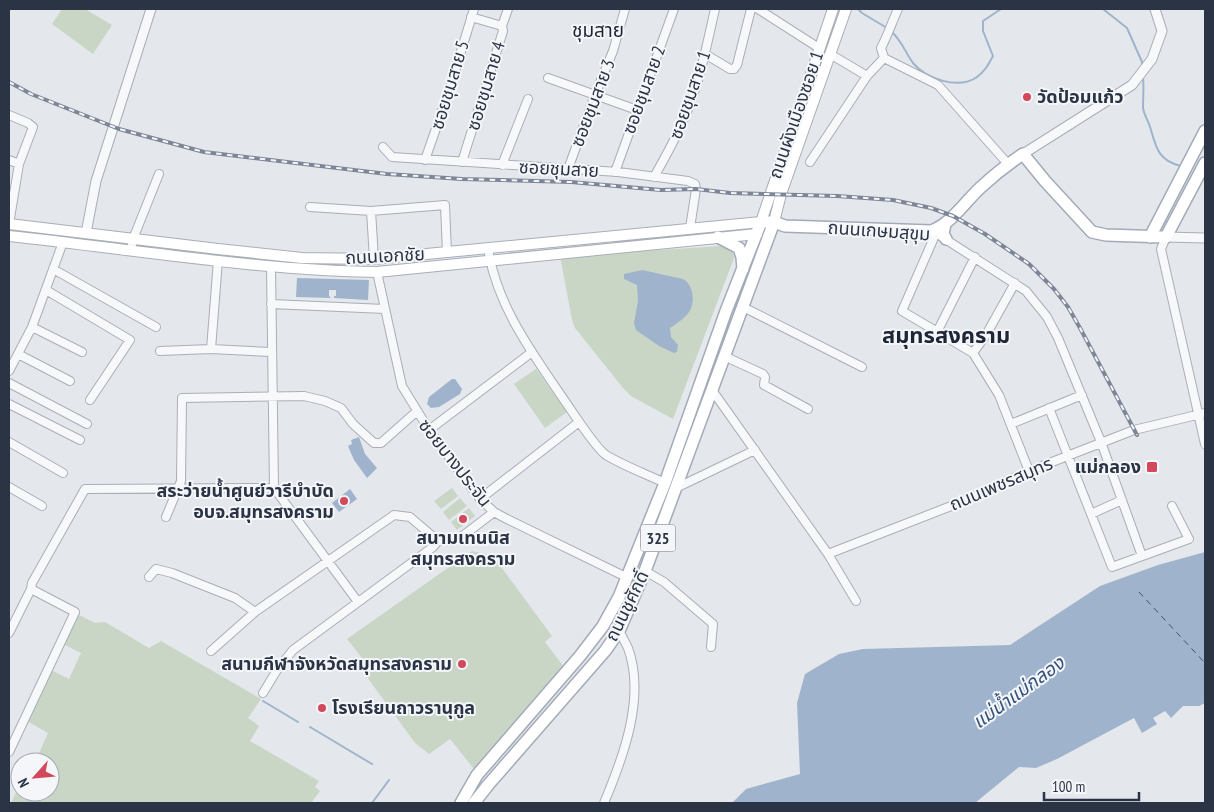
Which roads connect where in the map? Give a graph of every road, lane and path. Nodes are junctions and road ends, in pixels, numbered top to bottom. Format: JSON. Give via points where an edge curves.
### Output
{"nodes":[{"id":1,"x":151,"y":9,"type":"edge"},
{"id":2,"x":508,"y":9,"type":"edge"},
{"id":3,"x":625,"y":9,"type":"edge"},
{"id":4,"x":674,"y":9,"type":"edge"},
{"id":5,"x":715,"y":9,"type":"edge"},
{"id":6,"x":751,"y":9,"type":"edge"},
{"id":7,"x":758,"y":9,"type":"edge"},
{"id":8,"x":832,"y":9,"type":"edge"},
{"id":9,"x":898,"y":9,"type":"edge"},
{"id":10,"x":1155,"y":9,"type":"edge"},
{"id":11,"x":472,"y":13,"type":"edge"},
{"id":12,"x":844,"y":13,"type":"edge"},
{"id":13,"x":502,"y":26,"type":"junction"},
{"id":14,"x":819,"y":48,"type":"junction"},
{"id":15,"x":705,"y":54,"type":"junction"},
{"id":16,"x":830,"y":54,"type":"junction"},
{"id":17,"x":884,"y":58,"type":"junction"},
{"id":18,"x":867,"y":76,"type":"junction"},
{"id":19,"x":548,"y":78,"type":"dead end"},
{"id":20,"x":594,"y":95,"type":"junction"},
{"id":21,"x":528,"y":100,"type":"dead end"},
{"id":22,"x":636,"y":110,"type":"junction"},
{"id":23,"x":9,"y":115,"type":"edge"},
{"id":24,"x":1205,"y":131,"type":"edge"},
{"id":25,"x":382,"y":147,"type":"dead end"},
{"id":26,"x":1023,"y":154,"type":"junction"},
{"id":27,"x":9,"y":160,"type":"edge"},
{"id":28,"x":425,"y":160,"type":"junction"},
{"id":29,"x":462,"y":162,"type":"junction"},
{"id":30,"x":810,"y":162,"type":"dead end"},
{"id":31,"x":1205,"y":163,"type":"edge"},
{"id":32,"x":19,"y":164,"type":"junction"},
{"id":33,"x":1008,"y":164,"type":"junction"},
{"id":34,"x":502,"y":165,"type":"junction"},
{"id":35,"x":568,"y":169,"type":"junction"},
{"id":36,"x":615,"y":172,"type":"junction"},
{"id":37,"x":158,"y":174,"type":"dead end"},
{"id":38,"x":776,"y":175,"type":"junction"},
{"id":39,"x":654,"y":177,"type":"junction"},
{"id":40,"x":787,"y":179,"type":"junction"},
{"id":41,"x":11,"y":193,"type":"edge"},
{"id":42,"x":310,"y":207,"type":"dead end"},
{"id":43,"x":371,"y":211,"type":"junction"},
{"id":44,"x":9,"y":224,"type":"edge"},
{"id":45,"x":772,"y":227,"type":"junction"},
{"id":46,"x":690,"y":228,"type":"junction"},
{"id":47,"x":759,"y":228,"type":"junction"},
{"id":48,"x":86,"y":233,"type":"junction"},
{"id":49,"x":937,"y":234,"type":"junction"},
{"id":50,"x":9,"y":236,"type":"edge"},
{"id":51,"x":1166,"y":236,"type":"junction"},
{"id":52,"x":718,"y":237,"type":"junction"},
{"id":53,"x":1150,"y":237,"type":"junction"},
{"id":54,"x":1205,"y":238,"type":"edge"},
{"id":55,"x":63,"y":242,"type":"junction"},
{"id":56,"x":132,"y":244,"type":"junction"},
{"id":57,"x":488,"y":248,"type":"junction"},
{"id":58,"x":447,"y":253,"type":"junction"},
{"id":59,"x":975,"y":257,"type":"junction"},
{"id":60,"x":374,"y":259,"type":"junction"},
{"id":61,"x":218,"y":260,"type":"junction"},
{"id":62,"x":490,"y":261,"type":"junction"},
{"id":63,"x":271,"y":267,"type":"junction"},
{"id":64,"x":53,"y":269,"type":"junction"},
{"id":65,"x":743,"y":270,"type":"junction"},
{"id":66,"x":377,"y":272,"type":"junction"},
{"id":67,"x":1015,"y":283,"type":"junction"},
{"id":68,"x":46,"y":290,"type":"junction"},
{"id":69,"x":271,"y":304,"type":"junction"},
{"id":70,"x":385,"y":309,"type":"junction"},
{"id":71,"x":726,"y":311,"type":"junction"},
{"id":72,"x":741,"y":311,"type":"junction"},
{"id":73,"x":32,"y":327,"type":"junction"},
{"id":74,"x":156,"y":327,"type":"dead end"},
{"id":75,"x":937,"y":332,"type":"junction"},
{"id":76,"x":211,"y":349,"type":"junction"},
{"id":77,"x":160,"y":350,"type":"dead end"},
{"id":78,"x":82,"y":352,"type":"dead end"},
{"id":79,"x":271,"y":352,"type":"junction"},
{"id":80,"x":532,"y":352,"type":"junction"},
{"id":81,"x":18,"y":354,"type":"junction"},
{"id":82,"x":973,"y":354,"type":"junction"},
{"id":83,"x":724,"y":356,"type":"junction"},
{"id":84,"x":862,"y":367,"type":"dead end"},
{"id":85,"x":9,"y":371,"type":"edge"},
{"id":86,"x":70,"y":381,"type":"dead end"},
{"id":87,"x":9,"y":383,"type":"edge"},
{"id":88,"x":712,"y":390,"type":"junction"},
{"id":89,"x":1082,"y":395,"type":"junction"},
{"id":90,"x":271,"y":397,"type":"junction"},
{"id":91,"x":90,"y":400,"type":"dead end"},
{"id":92,"x":9,"y":404,"type":"edge"},
{"id":93,"x":1049,"y":408,"type":"junction"},
{"id":94,"x":808,"y":409,"type":"dead end"},
{"id":95,"x":416,"y":412,"type":"junction"},
{"id":96,"x":1201,"y":414,"type":"edge"},
{"id":97,"x":580,"y":422,"type":"junction"},
{"id":98,"x":86,"y":424,"type":"dead end"},
{"id":99,"x":1011,"y":424,"type":"junction"},
{"id":100,"x":429,"y":430,"type":"junction"},
{"id":101,"x":80,"y":440,"type":"dead end"},
{"id":102,"x":9,"y":442,"type":"edge"},
{"id":103,"x":1101,"y":442,"type":"junction"},
{"id":104,"x":1205,"y":444,"type":"edge"},
{"id":105,"x":756,"y":450,"type":"junction"},
{"id":106,"x":1067,"y":455,"type":"junction"},
{"id":107,"x":1029,"y":471,"type":"junction"},
{"id":108,"x":63,"y":473,"type":"dead end"},
{"id":109,"x":665,"y":483,"type":"junction"},
{"id":110,"x":9,"y":488,"type":"edge"},
{"id":111,"x":178,"y":488,"type":"junction"},
{"id":112,"x":274,"y":488,"type":"junction"},
{"id":113,"x":676,"y":488,"type":"junction"},
{"id":114,"x":480,"y":499,"type":"junction"},
{"id":115,"x":1122,"y":500,"type":"junction"},
{"id":116,"x":42,"y":506,"type":"dead end"},
{"id":117,"x":1172,"y":506,"type":"dead end"},
{"id":118,"x":494,"y":512,"type":"junction"},
{"id":119,"x":1091,"y":514,"type":"junction"},
{"id":120,"x":166,"y":517,"type":"dead end"},
{"id":121,"x":438,"y":541,"type":"junction"},
{"id":122,"x":828,"y":554,"type":"junction"},
{"id":123,"x":1142,"y":556,"type":"junction"},
{"id":124,"x":328,"y":561,"type":"junction"},
{"id":125,"x":645,"y":572,"type":"junction"},
{"id":126,"x":149,"y":577,"type":"dead end"},
{"id":127,"x":626,"y":577,"type":"junction"},
{"id":128,"x":31,"y":589,"type":"junction"},
{"id":129,"x":856,"y":601,"type":"dead end"},
{"id":130,"x":358,"y":602,"type":"junction"},
{"id":131,"x":255,"y":612,"type":"junction"},
{"id":132,"x":619,"y":631,"type":"junction"},
{"id":133,"x":9,"y":633,"type":"edge"},
{"id":134,"x":711,"y":647,"type":"dead end"},
{"id":135,"x":211,"y":651,"type":"dead end"},
{"id":136,"x":263,"y":692,"type":"dead end"},
{"id":137,"x":9,"y":752,"type":"edge"},
{"id":138,"x":477,"y":775,"type":"junction"},
{"id":139,"x":488,"y":785,"type":"junction"},
{"id":140,"x":454,"y":803,"type":"edge"},
{"id":141,"x":461,"y":803,"type":"edge"},
{"id":142,"x":474,"y":803,"type":"edge"},
{"id":143,"x":480,"y":803,"type":"edge"},
{"id":144,"x":604,"y":803,"type":"edge"}],
"edges":[{"from":1,"to":48,"type":"street","via":[[96,181]]},
{"from":2,"to":13,"type":"street","name":"ซอยชุมสาย 4"},
{"from":3,"to":20,"type":"street","name":"ซอยชุมสาย 3","via":[[613,50]]},
{"from":4,"to":22,"type":"street","name":"ซอยชุมสาย 2"},
{"from":5,"to":15,"type":"street","name":"ซอยชุมสาย 1"},
{"from":6,"to":15,"type":"street","via":[[734,69]]},
{"from":7,"to":14,"type":"street"},
{"from":8,"to":14,"type":"main road","name":"ถนนผังเมืองซอย 1"},
{"from":9,"to":17,"type":"street","via":[[882,48]]},
{"from":10,"to":26,"type":"street","via":[[1162,31],[1152,59],[1132,85]]},
{"from":11,"to":13,"type":"street"},
{"from":11,"to":28,"type":"street","name":"ซอยชุมสาย 5"},
{"from":12,"to":16,"type":"main road","name":"ถนนผังเมืองซอย 1"},
{"from":13,"to":29,"type":"street","name":"ซอยชุมสาย 4"},
{"from":14,"to":38,"type":"main road","name":"ถนนผังเมืองซอย 1"},
{"from":15,"to":39,"type":"street","name":"ซอยชุมสาย 1","via":[[687,112]]},
{"from":16,"to":18,"type":"street"},
{"from":16,"to":40,"type":"main road","name":"ถนนผังเมืองซอย 1"},
{"from":17,"to":18,"type":"street"},
{"from":17,"to":33,"type":"street","via":[[938,85]]},
{"from":18,"to":30,"type":"street"},
{"from":19,"to":20,"type":"street"},
{"from":20,"to":22,"type":"street"},
{"from":20,"to":35,"type":"street","name":"ซอยชุมสาย 3"},
{"from":21,"to":34,"type":"street"},
{"from":22,"to":36,"type":"street","name":"ซอยชุมสาย 2"},
{"from":23,"to":32,"type":"street","via":[[33,127]]},
{"from":24,"to":53,"type":"main road"},
{"from":25,"to":28,"type":"street","name":"ซอยชุมสาย","via":[[392,157]]},
{"from":26,"to":33,"type":"main road"},
{"from":26,"to":53,"type":"main road","via":[[1092,232]]},
{"from":27,"to":32,"type":"street"},
{"from":28,"to":29,"type":"street","name":"ซอยชุมสาย"},
{"from":29,"to":34,"type":"street","name":"ซอยชุมสาย"},
{"from":31,"to":51,"type":"main road"},
{"from":32,"to":41,"type":"street"},
{"from":33,"to":49,"type":"main road","via":[[980,188]]},
{"from":34,"to":35,"type":"street","name":"ซอยชุมสาย"},
{"from":35,"to":36,"type":"street","name":"ซอยชุมสาย"},
{"from":36,"to":39,"type":"street","name":"ซอยชุมสาย"},
{"from":37,"to":56,"type":"street"},
{"from":38,"to":40,"type":"main road"},
{"from":38,"to":47,"type":"main road","name":"ถนนผังเมืองซอย 1"},
{"from":39,"to":46,"type":"street","name":"ซอยชุมสาย","via":[[695,184]]},
{"from":40,"to":45,"type":"main road","name":"ถนนผังเมืองซอย 1"},
{"from":41,"to":44,"type":"street"},
{"from":42,"to":43,"type":"street"},
{"from":43,"to":58,"type":"street","via":[[445,205]]},
{"from":43,"to":60,"type":"street"},
{"from":44,"to":48,"type":"main road","name":"ถนนเอกชัย"},
{"from":45,"to":47,"type":"main road","name":"ถนนเกษมสุขุม"},
{"from":45,"to":49,"type":"main road","name":"ถนนเกษมสุขุม"},
{"from":45,"to":72,"type":"main road","name":"ถนนชูศักดิ์","number":"325"},
{"from":46,"to":47,"type":"main road","name":"ถนนเอกชัย"},
{"from":46,"to":57,"type":"main road","name":"ถนนเอกชัย"},
{"from":47,"to":52,"type":"main road","name":"ถนนเอกชัย"},
{"from":47,"to":65,"type":"main road","name":"ถนนชูศักดิ์","number":"325"},
{"from":48,"to":56,"type":"main road","name":"ถนนเอกชัย"},
{"from":49,"to":59,"type":"street","name":"ถนนเกษมสุขุม"},
{"from":49,"to":75,"type":"street","via":[[902,311]]},
{"from":50,"to":55,"type":"main road","name":"ถนนเอกชัย"},
{"from":51,"to":53,"type":"main road"},
{"from":51,"to":54,"type":"street"},
{"from":51,"to":96,"type":"street","via":[[1161,248]]},
{"from":52,"to":62,"type":"main road","name":"ถนนเอกชัย"},
{"from":52,"to":65,"type":"main road","via":[[739,248]]},
{"from":55,"to":56,"type":"main road","name":"ถนนเอกชัย"},
{"from":55,"to":64,"type":"street"},
{"from":56,"to":60,"type":"main road","name":"ถนนเอกชัย","via":[[302,258]]},
{"from":56,"to":61,"type":"main road","name":"ถนนเอกชัย"},
{"from":57,"to":58,"type":"main road","name":"ถนนเอกชัย"},
{"from":57,"to":62,"type":"street"},
{"from":58,"to":60,"type":"main road","name":"ถนนเอกชัย"},
{"from":59,"to":67,"type":"street","name":"ถนนเกษมสุขุม"},
{"from":59,"to":75,"type":"street"},
{"from":61,"to":63,"type":"main road","name":"ถนนเอกชัย"},
{"from":61,"to":76,"type":"street"},
{"from":62,"to":66,"type":"main road","name":"ถนนเอกชัย"},
{"from":62,"to":80,"type":"street","via":[[505,304]]},
{"from":63,"to":66,"type":"main road","name":"ถนนเอกชัย"},
{"from":63,"to":69,"type":"street"},
{"from":64,"to":68,"type":"street"},
{"from":64,"to":74,"type":"street"},
{"from":65,"to":71,"type":"main road","name":"ถนนชูศักดิ์","number":"325"},
{"from":66,"to":70,"type":"street","name":"ซอยบางประจัน"},
{"from":67,"to":82,"type":"street"},
{"from":67,"to":89,"type":"street","name":"ถนนเกษมสุขุม","via":[[1026,291],[1047,317]]},
{"from":68,"to":73,"type":"street"},
{"from":68,"to":91,"type":"street","via":[[130,340]]},
{"from":69,"to":70,"type":"street"},
{"from":69,"to":79,"type":"street"},
{"from":70,"to":95,"type":"street","name":"ซอยบางประจัน","via":[[402,386]]},
{"from":71,"to":72,"type":"main road"},
{"from":71,"to":109,"type":"main road","name":"ถนนชูศักดิ์","number":"325"},
{"from":72,"to":83,"type":"main road","name":"ถนนชูศักดิ์","number":"325"},
{"from":72,"to":84,"type":"street"},
{"from":73,"to":78,"type":"street"},
{"from":73,"to":81,"type":"street"},
{"from":75,"to":82,"type":"street"},
{"from":76,"to":77,"type":"street"},
{"from":76,"to":79,"type":"street"},
{"from":79,"to":90,"type":"street"},
{"from":80,"to":97,"type":"street"},
{"from":80,"to":100,"type":"street"},
{"from":81,"to":85,"type":"street"},
{"from":81,"to":86,"type":"street"},
{"from":82,"to":99,"type":"street","via":[[999,395]]},
{"from":83,"to":88,"type":"main road","name":"ถนนชูศักดิ์","number":"325"},
{"from":83,"to":94,"type":"street","via":[[763,374],[767,387]]},
{"from":87,"to":98,"type":"street"},
{"from":88,"to":105,"type":"street"},
{"from":88,"to":113,"type":"main road","name":"ถนนชูศักดิ์","number":"325"},
{"from":89,"to":93,"type":"street"},
{"from":89,"to":103,"type":"street","name":"ถนนเกษมสุขุม"},
{"from":90,"to":95,"type":"street","via":[[304,396],[341,408],[374,443],[381,443]]},
{"from":90,"to":111,"type":"street","via":[[182,398],[181,481]]},
{"from":90,"to":112,"type":"street"},
{"from":92,"to":101,"type":"street"},
{"from":93,"to":99,"type":"street"},
{"from":93,"to":106,"type":"street"},
{"from":95,"to":100,"type":"street","name":"ซอยบางประจัน"},
{"from":96,"to":103,"type":"street","name":"ถนนเพชรสมุทร","via":[[1134,430]]},
{"from":96,"to":104,"type":"street"},
{"from":97,"to":109,"type":"street","via":[[605,454]]},
{"from":97,"to":114,"type":"street"},
{"from":99,"to":107,"type":"street"},
{"from":100,"to":114,"type":"street","name":"ซอยบางประจัน"},
{"from":102,"to":108,"type":"street"},
{"from":103,"to":106,"type":"street","name":"ถนนเพชรสมุทร"},
{"from":103,"to":115,"type":"street","name":"ถนนเกษมสุขุม"},
{"from":105,"to":113,"type":"street"},
{"from":105,"to":122,"type":"street"},
{"from":106,"to":107,"type":"street","name":"ถนนเพชรสมุทร"},
{"from":106,"to":119,"type":"street"},
{"from":107,"to":122,"type":"street","name":"ถนนเพชรสมุทร"},
{"from":109,"to":127,"type":"main road","name":"ถนนชูศักดิ์","number":"325"},
{"from":110,"to":116,"type":"street"},
{"from":111,"to":112,"type":"street"},
{"from":111,"to":120,"type":"street"},
{"from":111,"to":128,"type":"street","via":[[85,489]]},
{"from":112,"to":124,"type":"street"},
{"from":113,"to":125,"type":"main road","name":"ถนนชูศักดิ์","number":"325"},
{"from":114,"to":118,"type":"street","name":"ซอยบางประจัน"},
{"from":115,"to":119,"type":"street"},
{"from":115,"to":123,"type":"street","name":"ถนนเกษมสุขุม"},
{"from":117,"to":123,"type":"street","via":[[1189,539]]},
{"from":118,"to":121,"type":"street","via":[[460,538]]},
{"from":118,"to":127,"type":"street","name":"ซอยบางประจัน"},
{"from":119,"to":123,"type":"street","via":[[1112,567]]},
{"from":121,"to":124,"type":"street","via":[[410,517],[394,514]]},
{"from":121,"to":130,"type":"street"},
{"from":122,"to":129,"type":"street"},
{"from":124,"to":130,"type":"street"},
{"from":124,"to":131,"type":"street"},
{"from":125,"to":132,"type":"main road","name":"ถนนชูศักดิ์","number":"325"},
{"from":125,"to":134,"type":"street","via":[[664,582],[713,624]]},
{"from":126,"to":131,"type":"street","via":[[156,569],[172,573],[235,598]]},
{"from":127,"to":138,"type":"main road","name":"ถนนชูศักดิ์","number":"325","via":[[603,626]]},
{"from":128,"to":133,"type":"street"},
{"from":128,"to":137,"type":"street","via":[[75,612]]},
{"from":130,"to":136,"type":"street","via":[[293,650]]},
{"from":131,"to":135,"type":"street"},
{"from":132,"to":139,"type":"main road","name":"ถนนชูศักดิ์","number":"325"},
{"from":132,"to":144,"type":"street","via":[[628,649],[634,683],[632,718]]},
{"from":138,"to":140,"type":"main road"},
{"from":138,"to":141,"type":"main road","name":"ถนนชูศักดิ์","number":"325"},
{"from":139,"to":142,"type":"main road","name":"ถนนชูศักดิ์","number":"325"},
{"from":139,"to":143,"type":"main road"}]}
